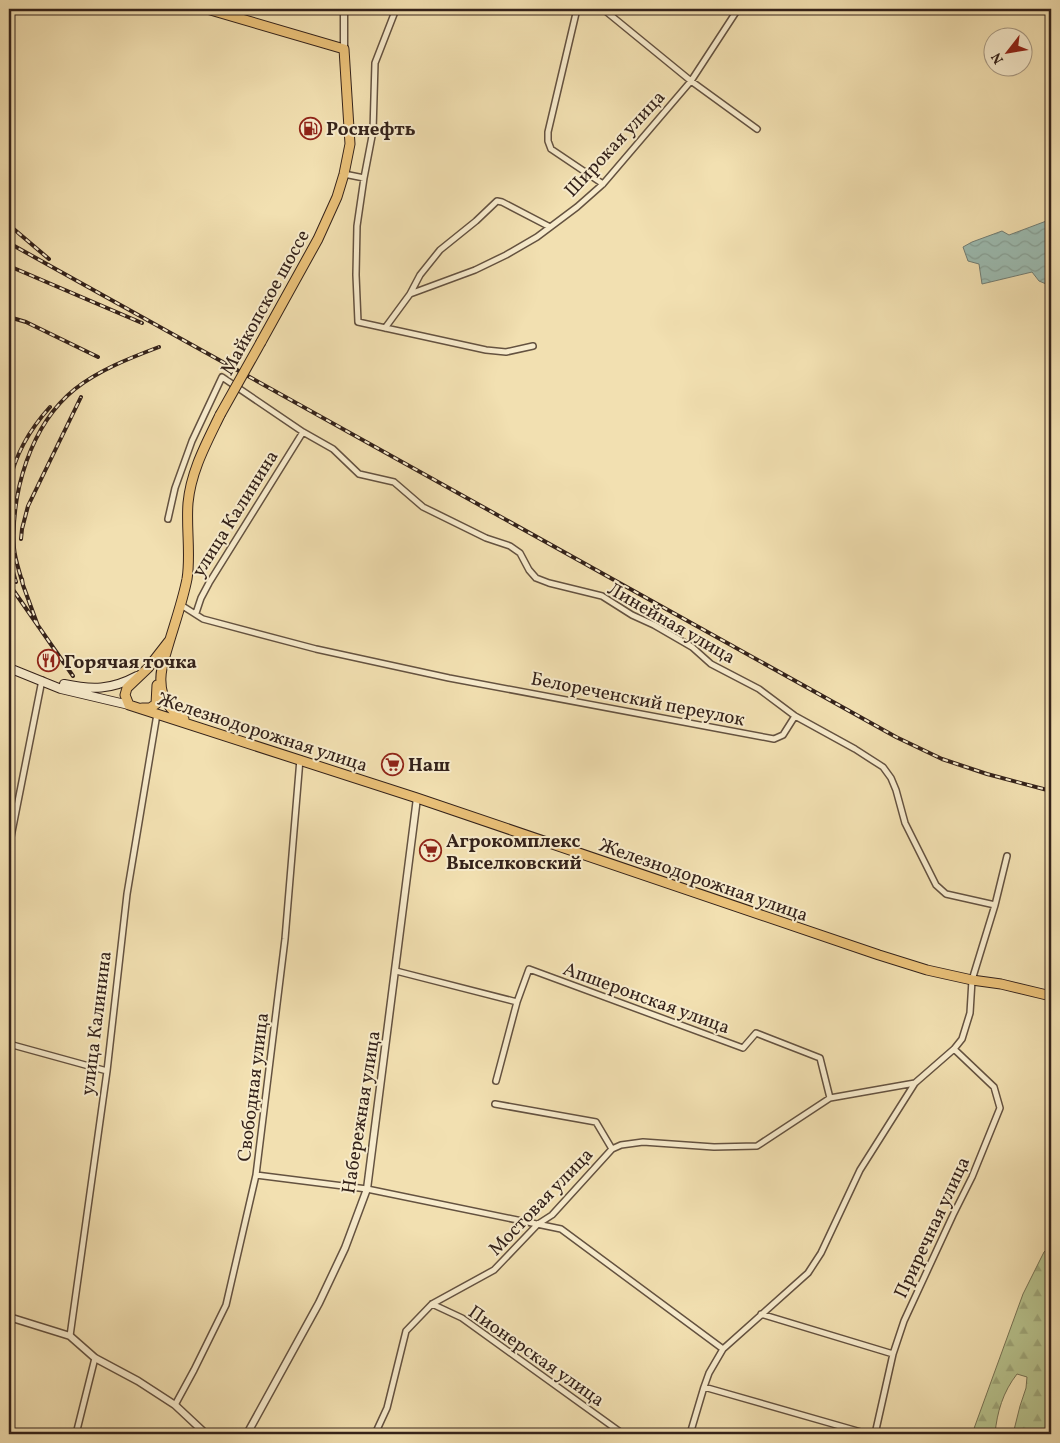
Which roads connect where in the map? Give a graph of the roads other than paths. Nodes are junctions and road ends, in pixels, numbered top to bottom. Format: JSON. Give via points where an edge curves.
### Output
{"nodes":[{"id":1,"x":207,"y":9,"type":"edge"},
{"id":2,"x":344,"y":9,"type":"edge"},
{"id":3,"x":396,"y":9,"type":"edge"},
{"id":4,"x":577,"y":9,"type":"edge"},
{"id":5,"x":603,"y":9,"type":"edge"},
{"id":6,"x":738,"y":9,"type":"edge"},
{"id":7,"x":344,"y":49,"type":"junction"},
{"id":8,"x":690,"y":81,"type":"junction"},
{"id":9,"x":756,"y":129,"type":"dead end"},
{"id":10,"x":344,"y":174,"type":"junction"},
{"id":11,"x":364,"y":178,"type":"junction"},
{"id":12,"x":603,"y":184,"type":"junction"},
{"id":13,"x":550,"y":227,"type":"junction"},
{"id":14,"x":410,"y":294,"type":"junction"},
{"id":15,"x":385,"y":328,"type":"junction"},
{"id":16,"x":533,"y":346,"type":"dead end"},
{"id":17,"x":304,"y":432,"type":"junction"},
{"id":18,"x":168,"y":519,"type":"dead end"},
{"id":19,"x":181,"y":605,"type":"junction"},
{"id":20,"x":196,"y":613,"type":"junction"},
{"id":21,"x":168,"y":641,"type":"junction"},
{"id":22,"x":162,"y":665,"type":"junction"},
{"id":23,"x":9,"y":668,"type":"edge"},
{"id":24,"x":143,"y":673,"type":"junction"},
{"id":25,"x":43,"y":681,"type":"junction"},
{"id":26,"x":133,"y":706,"type":"junction"},
{"id":27,"x":157,"y":714,"type":"junction"},
{"id":28,"x":795,"y":716,"type":"junction"},
{"id":29,"x":196,"y":725,"type":"junction"},
{"id":30,"x":300,"y":759,"type":"junction"},
{"id":31,"x":417,"y":798,"type":"junction"},
{"id":32,"x":9,"y":847,"type":"edge"},
{"id":33,"x":1007,"y":856,"type":"dead end"},
{"id":34,"x":995,"y":905,"type":"junction"},
{"id":35,"x":396,"y":971,"type":"junction"},
{"id":36,"x":972,"y":980,"type":"junction"},
{"id":37,"x":1051,"y":996,"type":"edge"},
{"id":38,"x":517,"y":1002,"type":"junction"},
{"id":39,"x":9,"y":1044,"type":"edge"},
{"id":40,"x":954,"y":1049,"type":"junction"},
{"id":41,"x":107,"y":1071,"type":"junction"},
{"id":42,"x":496,"y":1081,"type":"dead end"},
{"id":43,"x":915,"y":1083,"type":"junction"},
{"id":44,"x":830,"y":1098,"type":"junction"},
{"id":45,"x":494,"y":1104,"type":"dead end"},
{"id":46,"x":612,"y":1149,"type":"junction"},
{"id":47,"x":256,"y":1175,"type":"junction"},
{"id":48,"x":367,"y":1189,"type":"junction"},
{"id":49,"x":538,"y":1224,"type":"junction"},
{"id":50,"x":432,"y":1304,"type":"junction"},
{"id":51,"x":761,"y":1314,"type":"junction"},
{"id":52,"x":9,"y":1317,"type":"edge"},
{"id":53,"x":70,"y":1336,"type":"junction"},
{"id":54,"x":723,"y":1349,"type":"junction"},
{"id":55,"x":893,"y":1354,"type":"junction"},
{"id":56,"x":95,"y":1358,"type":"junction"},
{"id":57,"x":704,"y":1387,"type":"junction"},
{"id":58,"x":175,"y":1405,"type":"junction"},
{"id":59,"x":76,"y":1434,"type":"edge"},
{"id":60,"x":206,"y":1434,"type":"edge"},
{"id":61,"x":247,"y":1434,"type":"edge"},
{"id":62,"x":375,"y":1434,"type":"edge"},
{"id":63,"x":623,"y":1434,"type":"edge"},
{"id":64,"x":690,"y":1434,"type":"edge"},
{"id":65,"x":868,"y":1434,"type":"edge"},
{"id":66,"x":876,"y":1434,"type":"edge"}],
"edges":[{"from":1,"to":7,"type":"main road"},
{"from":2,"to":7,"type":"street","name":"Майкопское шоссе"},
{"from":3,"to":11,"type":"street","via":[[375,62],[373,131]]},
{"from":4,"to":12,"type":"street","via":[[548,141],[551,148]]},
{"from":5,"to":8,"type":"street"},
{"from":6,"to":8,"type":"street","name":"Широкая улица"},
{"from":7,"to":10,"type":"main road","name":"Майкопское шоссе","via":[[350,144]]},
{"from":8,"to":9,"type":"street"},
{"from":8,"to":12,"type":"street","name":"Широкая улица"},
{"from":10,"to":11,"type":"street"},
{"from":10,"to":19,"type":"main road","name":"Майкопское шоссе","bridge":true,"via":[[318,240],[200,454],[190,487],[187,577]]},
{"from":11,"to":15,"type":"street","via":[[357,226],[358,322]]},
{"from":12,"to":13,"type":"street","name":"Широкая улица"},
{"from":13,"to":14,"type":"street","name":"Широкая улица","via":[[483,266]]},
{"from":13,"to":14,"type":"street","via":[[497,201],[440,250]]},
{"from":14,"to":15,"type":"street"},
{"from":15,"to":16,"type":"street","via":[[486,350],[506,352]]},
{"from":17,"to":18,"type":"street","name":"Линейная улица","via":[[222,377],[192,442],[175,488]]},
{"from":17,"to":20,"type":"street","name":"улица Калинина","via":[[209,583]]},
{"from":17,"to":28,"type":"street","name":"Линейная улица","via":[[333,449],[359,474],[394,482],[423,507],[486,538],[510,546],[520,553],[536,578],[602,596],[692,647],[711,664],[759,689]]},
{"from":19,"to":20,"type":"street","name":"Белореченский переулок"},
{"from":19,"to":21,"type":"main road"},
{"from":20,"to":28,"type":"street","name":"Белореченский переулок","via":[[203,619],[316,649],[449,678],[774,739],[783,736]]},
{"from":21,"to":22,"type":"main road"},
{"from":21,"to":24,"type":"main road"},
{"from":22,"to":26,"type":"main road","via":[[157,679],[156,704],[150,708]]},
{"from":22,"to":29,"type":"main road","via":[[161,685],[166,701],[176,714]]},
{"from":23,"to":25,"type":"main road","name":"Железнодорожная улица"},
{"from":24,"to":25,"type":"main road","via":[[107,688]]},
{"from":24,"to":26,"type":"main road","via":[[127,688],[126,698]]},
{"from":25,"to":26,"type":"main road","name":"Железнодорожная улица","via":[[61,689]]},
{"from":25,"to":32,"type":"street"},
{"from":26,"to":27,"type":"main road","name":"Железнодорожная улица"},
{"from":27,"to":29,"type":"main road","name":"Железнодорожная улица"},
{"from":27,"to":41,"type":"street","name":"улица Калинина","via":[[127,894]]},
{"from":28,"to":34,"type":"street","via":[[883,767],[892,778],[905,823],[936,885],[946,894]]},
{"from":29,"to":30,"type":"main road","name":"Железнодорожная улица"},
{"from":30,"to":31,"type":"main road","name":"Железнодорожная улица"},
{"from":30,"to":47,"type":"street","name":"Свободная улица","via":[[285,939]]},
{"from":31,"to":35,"type":"street","name":"Набережная улица"},
{"from":31,"to":36,"type":"main road","name":"Железнодорожная улица","via":[[879,955]]},
{"from":33,"to":34,"type":"street"},
{"from":34,"to":36,"type":"street"},
{"from":35,"to":38,"type":"street"},
{"from":35,"to":48,"type":"street","name":"Набережная улица"},
{"from":36,"to":37,"type":"main road","name":"Железнодорожная улица"},
{"from":36,"to":40,"type":"street","via":[[970,1013],[962,1040]]},
{"from":38,"to":42,"type":"street","name":"Апшеронская улица"},
{"from":38,"to":44,"type":"street","name":"Апшеронская улица","via":[[529,969],[743,1048],[756,1034],[820,1058]]},
{"from":39,"to":41,"type":"street"},
{"from":40,"to":43,"type":"street"},
{"from":40,"to":55,"type":"street","name":"Приречная улица","via":[[994,1087],[1000,1108],[972,1177],[904,1321]]},
{"from":41,"to":53,"type":"street","name":"улица Калинина"},
{"from":43,"to":44,"type":"street","name":"Мостовая улица"},
{"from":43,"to":51,"type":"street","via":[[860,1170],[822,1253],[808,1273]]},
{"from":44,"to":46,"type":"street","name":"Мостовая улица","via":[[757,1146],[714,1147],[643,1142]]},
{"from":45,"to":46,"type":"street","name":"Мостовая улица","via":[[596,1122]]},
{"from":46,"to":49,"type":"street","name":"Мостовая улица","via":[[552,1215]]},
{"from":47,"to":48,"type":"street"},
{"from":47,"to":58,"type":"street","name":"Свободная улица","via":[[226,1305]]},
{"from":48,"to":49,"type":"street"},
{"from":48,"to":61,"type":"street","name":"Набережная улица","via":[[345,1248],[319,1303]]},
{"from":49,"to":50,"type":"street","name":"Мостовая улица","via":[[494,1270]]},
{"from":49,"to":54,"type":"street","via":[[561,1229]]},
{"from":50,"to":62,"type":"street","name":"Мостовая улица","via":[[406,1331],[388,1408]]},
{"from":50,"to":63,"type":"street","name":"Пионерская улица","via":[[462,1318]]},
{"from":51,"to":54,"type":"street"},
{"from":51,"to":55,"type":"street"},
{"from":52,"to":53,"type":"street"},
{"from":53,"to":56,"type":"street"},
{"from":54,"to":57,"type":"street"},
{"from":55,"to":66,"type":"street","name":"Приречная улица"},
{"from":56,"to":58,"type":"street","via":[[138,1380]]},
{"from":56,"to":59,"type":"street"},
{"from":57,"to":64,"type":"street"},
{"from":57,"to":65,"type":"street"},
{"from":58,"to":60,"type":"street"}]}
